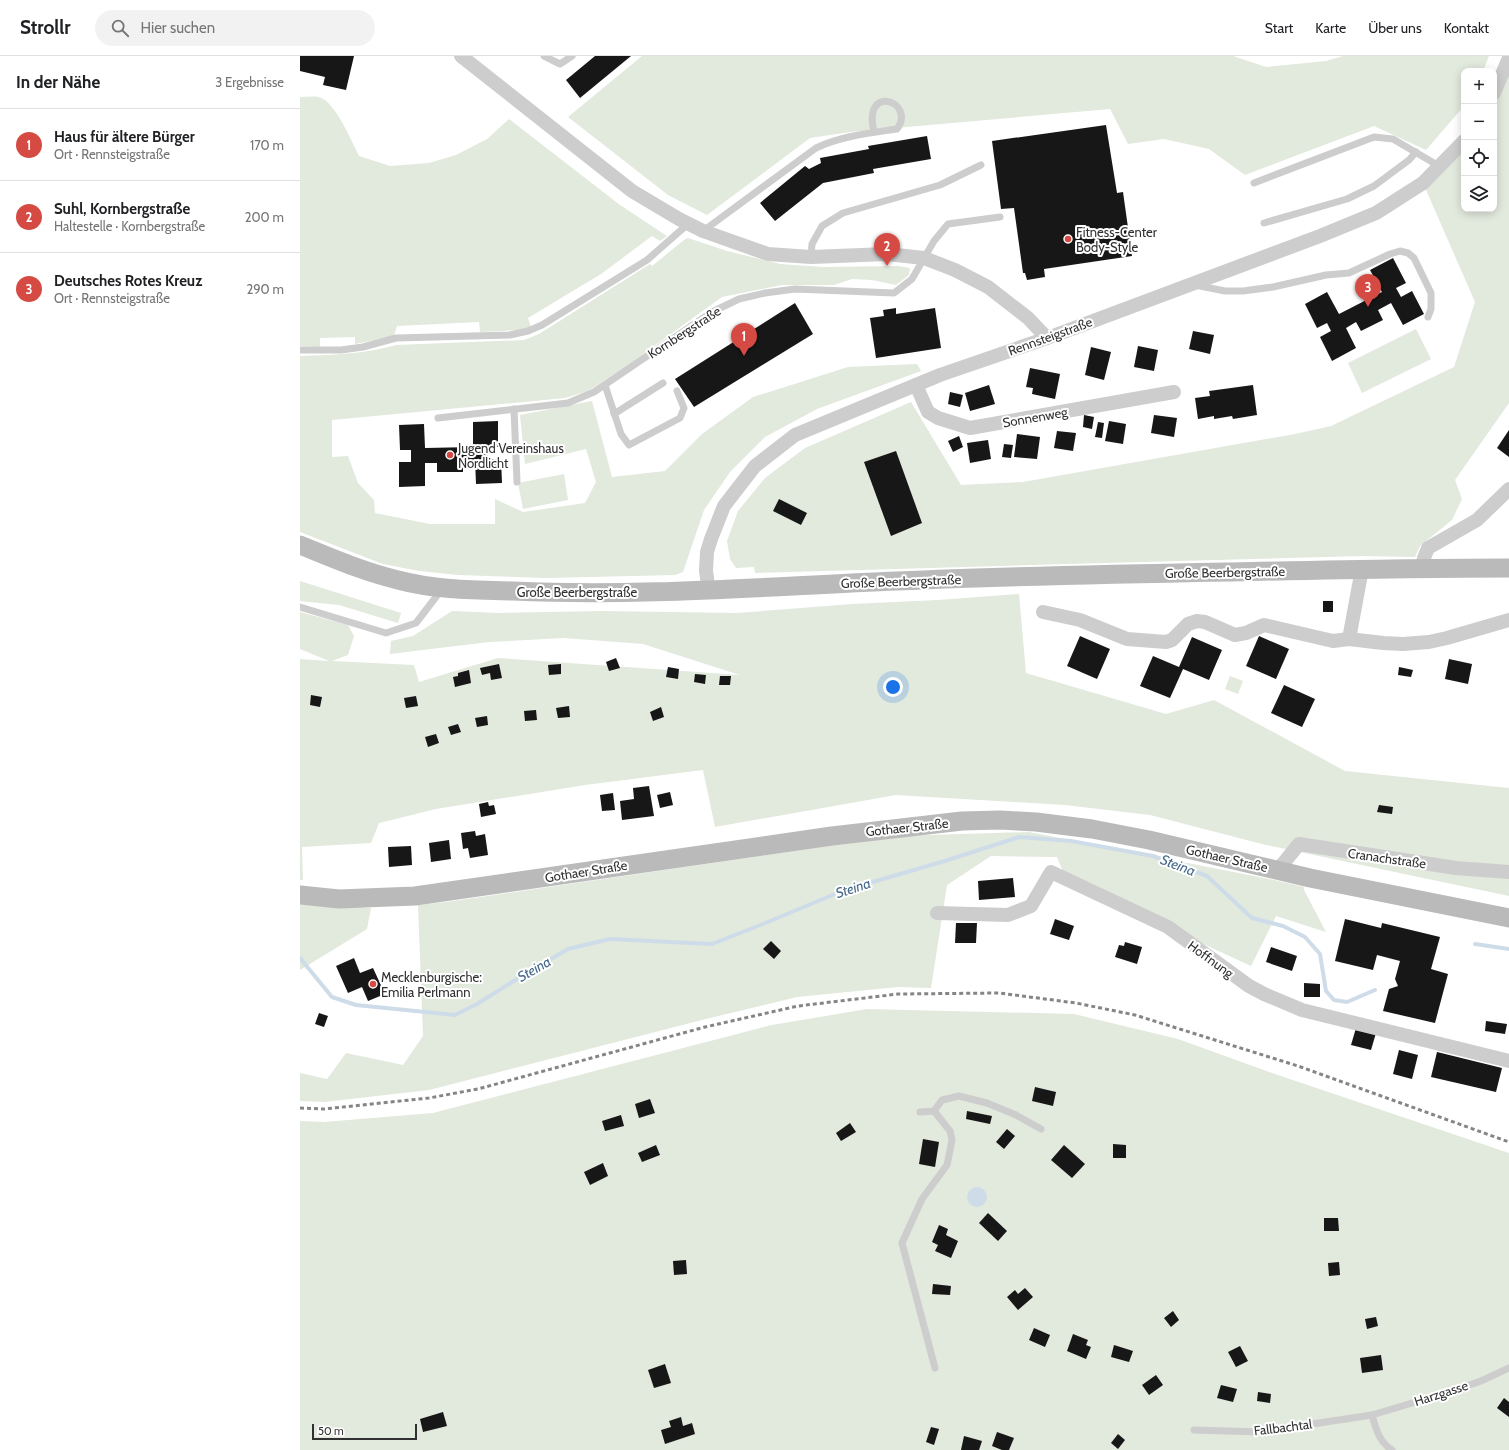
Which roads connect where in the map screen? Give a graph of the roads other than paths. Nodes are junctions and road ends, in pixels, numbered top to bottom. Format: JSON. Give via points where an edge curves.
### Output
{"nodes":[{"id":1,"x":461,"y":56,"type":"edge"},
{"id":2,"x":544,"y":56,"type":"edge"},
{"id":3,"x":572,"y":56,"type":"edge"},
{"id":4,"x":1509,"y":58,"type":"edge"},
{"id":5,"x":1497,"y":86,"type":"edge"},
{"id":6,"x":874,"y":132,"type":"junction"},
{"id":7,"x":1461,"y":144,"type":"edge"},
{"id":8,"x":1416,"y":152,"type":"junction"},
{"id":9,"x":981,"y":166,"type":"dead end"},
{"id":10,"x":1439,"y":166,"type":"junction"},
{"id":11,"x":1254,"y":183,"type":"dead end"},
{"id":12,"x":1000,"y":217,"type":"dead end"},
{"id":13,"x":1264,"y":223,"type":"dead end"},
{"id":14,"x":688,"y":224,"type":"junction"},
{"id":15,"x":703,"y":231,"type":"junction"},
{"id":16,"x":811,"y":257,"type":"junction"},
{"id":17,"x":924,"y":258,"type":"junction"},
{"id":18,"x":1191,"y":284,"type":"junction"},
{"id":19,"x":1428,"y":316,"type":"dead end"},
{"id":20,"x":1046,"y":338,"type":"junction"},
{"id":21,"x":300,"y":350,"type":"edge"},
{"id":22,"x":663,"y":383,"type":"dead end"},
{"id":23,"x":605,"y":385,"type":"junction"},
{"id":24,"x":916,"y":385,"type":"junction"},
{"id":25,"x":677,"y":391,"type":"dead end"},
{"id":26,"x":1174,"y":392,"type":"dead end"},
{"id":27,"x":514,"y":409,"type":"junction"},
{"id":28,"x":614,"y":414,"type":"junction"},
{"id":29,"x":438,"y":418,"type":"dead end"},
{"id":30,"x":517,"y":482,"type":"dead end"},
{"id":31,"x":1509,"y":489,"type":"edge"},
{"id":32,"x":300,"y":545,"type":"edge"},
{"id":33,"x":1422,"y":568,"type":"junction"},
{"id":34,"x":1509,"y":568,"type":"edge"},
{"id":35,"x":1362,"y":569,"type":"junction"},
{"id":36,"x":444,"y":587,"type":"junction"},
{"id":37,"x":709,"y":591,"type":"junction"},
{"id":38,"x":300,"y":607,"type":"edge"},
{"id":39,"x":1043,"y":612,"type":"dead end"},
{"id":40,"x":1509,"y":620,"type":"edge"},
{"id":41,"x":1349,"y":638,"type":"junction"},
{"id":42,"x":1278,"y":870,"type":"junction"},
{"id":43,"x":1509,"y":872,"type":"edge"},
{"id":44,"x":300,"y":895,"type":"edge"},
{"id":45,"x":938,"y":913,"type":"dead end"},
{"id":46,"x":1509,"y":918,"type":"edge"},
{"id":47,"x":1509,"y":1061,"type":"edge"},
{"id":48,"x":934,"y":1111,"type":"junction"},
{"id":49,"x":920,"y":1112,"type":"dead end"},
{"id":50,"x":1041,"y":1128,"type":"dead end"},
{"id":51,"x":935,"y":1368,"type":"dead end"},
{"id":52,"x":1509,"y":1368,"type":"edge"},
{"id":53,"x":1372,"y":1414,"type":"junction"},
{"id":54,"x":1194,"y":1430,"type":"dead end"},
{"id":55,"x":1392,"y":1450,"type":"edge"}],
"edges":[{"from":1,"to":14,"type":"street","via":[[632,191]]},
{"from":2,"to":3,"type":"lane","via":[[560,64]]},
{"from":4,"to":5,"type":"street"},
{"from":6,"to":6,"type":"lane","via":[[897,129],[901,124],[901,115],[896,104],[882,101],[874,107],[871,117]]},
{"from":6,"to":15,"type":"lane","via":[[828,142],[816,148]]},
{"from":7,"to":10,"type":"street","name":"Rennsteigstraße"},
{"from":8,"to":10,"type":"lane"},
{"from":8,"to":11,"type":"lane","via":[[1393,139],[1374,138]]},
{"from":8,"to":13,"type":"lane","via":[[1374,186],[1347,199]]},
{"from":9,"to":16,"type":"lane","via":[[940,185],[843,213],[822,226],[812,244]]},
{"from":10,"to":18,"type":"street","name":"Rennsteigstraße","via":[[1423,183],[1376,213]]},
{"from":12,"to":17,"type":"lane","name":"Kornbergstraße","via":[[948,224]]},
{"from":14,"to":15,"type":"street"},
{"from":14,"to":21,"type":"lane","via":[[647,260],[542,325],[528,331],[510,335],[396,338],[341,350]]},
{"from":15,"to":16,"type":"street","via":[[768,254]]},
{"from":16,"to":17,"type":"street","via":[[887,254]]},
{"from":17,"to":20,"type":"street","via":[[988,287],[1028,318]]},
{"from":17,"to":23,"type":"lane","name":"Kornbergstraße","via":[[912,279],[894,294],[794,289],[765,292],[739,299],[712,312]]},
{"from":18,"to":19,"type":"lane","via":[[1225,291],[1273,287],[1326,275],[1349,273],[1400,251],[1414,258],[1431,292],[1431,309]]},
{"from":18,"to":20,"type":"street","name":"Rennsteigstraße"},
{"from":20,"to":24,"type":"street","name":"Rennsteigstraße"},
{"from":22,"to":28,"type":"lane"},
{"from":23,"to":27,"type":"lane","name":"Kornbergstraße","via":[[568,403]]},
{"from":23,"to":28,"type":"lane"},
{"from":24,"to":26,"type":"street","name":"Sonnenweg","via":[[928,412],[938,418],[970,428]]},
{"from":24,"to":37,"type":"street","name":"Rennsteigstraße","via":[[795,436],[755,466],[724,506],[711,539],[706,571]]},
{"from":25,"to":28,"type":"lane","via":[[684,408],[680,418],[629,445],[621,434]]},
{"from":27,"to":29,"type":"lane","name":"Kornbergstraße"},
{"from":27,"to":30,"type":"lane"},
{"from":31,"to":33,"type":"street","via":[[1478,520],[1428,548]]},
{"from":32,"to":36,"type":"main road","name":"Große Beerbergstraße","via":[[369,572]]},
{"from":33,"to":34,"type":"main road","name":"Große Beerbergstraße"},
{"from":33,"to":35,"type":"main road","name":"Große Beerbergstraße"},
{"from":35,"to":37,"type":"main road","name":"Große Beerbergstraße","via":[[1018,576]]},
{"from":35,"to":41,"type":"street"},
{"from":36,"to":37,"type":"main road","name":"Große Beerbergstraße","via":[[552,593]]},
{"from":36,"to":38,"type":"lane","via":[[416,623],[386,632]]},
{"from":39,"to":41,"type":"street","via":[[1080,620],[1134,640],[1166,642],[1172,640],[1188,624],[1197,621],[1235,635],[1264,625],[1333,641]]},
{"from":40,"to":41,"type":"street","via":[[1429,642],[1403,644]]},
{"from":42,"to":43,"type":"street","name":"Cranachstraße","via":[[1299,844],[1456,868]]},
{"from":42,"to":44,"type":"main road","name":"Gothaer Straße","via":[[1092,829],[1000,820],[962,821],[801,840],[415,896],[339,899]]},
{"from":42,"to":46,"type":"main road","name":"Gothaer Straße"},
{"from":45,"to":47,"type":"street","name":"Hoffnung","via":[[1008,915],[1031,906],[1051,872],[1168,927],[1249,986],[1302,1010]]},
{"from":48,"to":49,"type":"lane"},
{"from":48,"to":50,"type":"lane","via":[[942,1100],[959,1096],[987,1103]]},
{"from":48,"to":51,"type":"lane","via":[[950,1131],[952,1140],[947,1165],[922,1199],[902,1243]]},
{"from":52,"to":53,"type":"lane","name":"Harzgasse","via":[[1449,1392]]},
{"from":53,"to":54,"type":"lane","name":"Fallbachtal","via":[[1259,1432]]},
{"from":53,"to":55,"type":"lane","via":[[1377,1434]]}]}
